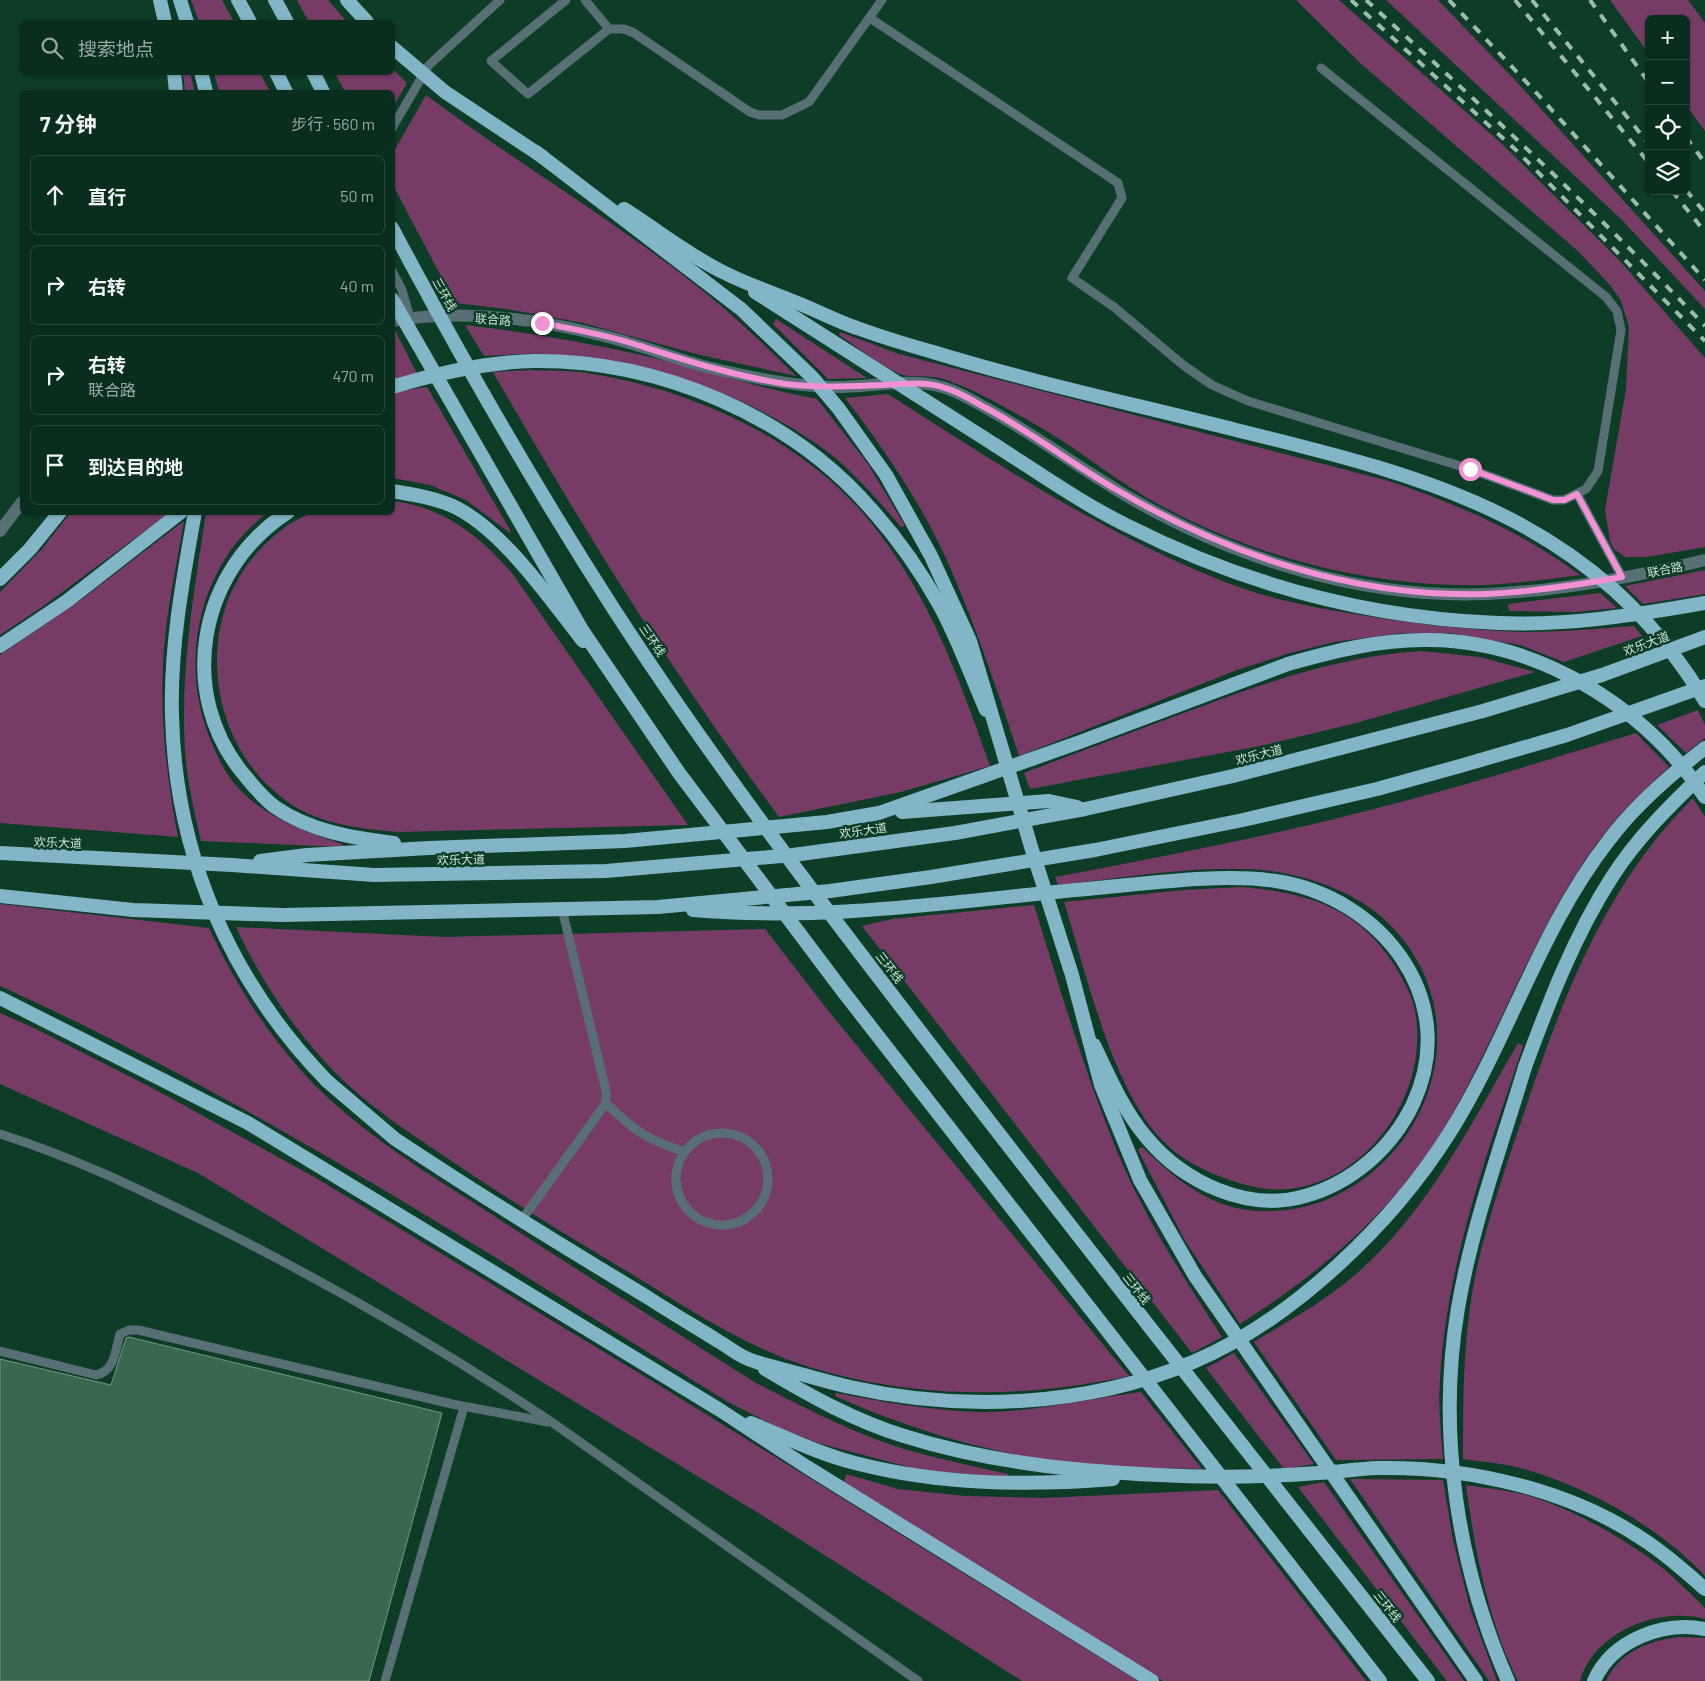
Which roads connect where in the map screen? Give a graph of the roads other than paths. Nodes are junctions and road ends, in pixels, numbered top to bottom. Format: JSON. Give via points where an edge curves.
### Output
{"nodes":[{"id":1,"x":160,"y":0,"type":"edge"},
{"id":2,"x":180,"y":0,"type":"edge"},
{"id":3,"x":238,"y":0,"type":"edge"},
{"id":4,"x":275,"y":0,"type":"edge"},
{"id":5,"x":347,"y":0,"type":"edge"},
{"id":6,"x":500,"y":0,"type":"edge"},
{"id":7,"x":566,"y":0,"type":"edge"},
{"id":8,"x":585,"y":0,"type":"edge"},
{"id":9,"x":882,"y":0,"type":"edge"},
{"id":10,"x":870,"y":18,"type":"junction"},
{"id":11,"x":165,"y":20,"type":"edge"},
{"id":12,"x":186,"y":20,"type":"edge"},
{"id":13,"x":249,"y":20,"type":"edge"},
{"id":14,"x":286,"y":20,"type":"edge"},
{"id":15,"x":365,"y":20,"type":"edge"},
{"id":16,"x":609,"y":28,"type":"junction"},
{"id":17,"x":395,"y":50,"type":"edge"},
{"id":18,"x":1321,"y":68,"type":"dead end"},
{"id":19,"x":174,"y":75,"type":"edge"},
{"id":20,"x":202,"y":75,"type":"edge"},
{"id":21,"x":278,"y":75,"type":"edge"},
{"id":22,"x":314,"y":75,"type":"edge"},
{"id":23,"x":176,"y":90,"type":"edge"},
{"id":24,"x":206,"y":90,"type":"edge"},
{"id":25,"x":285,"y":90,"type":"edge"},
{"id":26,"x":322,"y":90,"type":"edge"},
{"id":27,"x":395,"y":123,"type":"edge"},
{"id":28,"x":536,"y":152,"type":"junction"},
{"id":29,"x":395,"y":233,"type":"edge"},
{"id":30,"x":726,"y":274,"type":"junction"},
{"id":31,"x":395,"y":277,"type":"edge"},
{"id":32,"x":395,"y":304,"type":"edge"},
{"id":33,"x":410,"y":318,"type":"junction"},
{"id":34,"x":395,"y":320,"type":"edge"},
{"id":35,"x":395,"y":386,"type":"edge"},
{"id":36,"x":395,"y":491,"type":"edge"},
{"id":37,"x":1577,"y":494,"type":"junction"},
{"id":38,"x":20,"y":505,"type":"edge"},
{"id":39,"x":58,"y":515,"type":"edge"},
{"id":40,"x":177,"y":515,"type":"edge"},
{"id":41,"x":196,"y":515,"type":"edge"},
{"id":42,"x":284,"y":515,"type":"edge"},
{"id":43,"x":0,"y":531,"type":"edge"},
{"id":44,"x":1705,"y":560,"type":"edge"},
{"id":45,"x":1622,"y":577,"type":"junction"},
{"id":46,"x":0,"y":579,"type":"edge"},
{"id":47,"x":1705,"y":603,"type":"edge"},
{"id":48,"x":1705,"y":637,"type":"edge"},
{"id":49,"x":0,"y":646,"type":"edge"},
{"id":50,"x":616,"y":683,"type":"junction"},
{"id":51,"x":1705,"y":686,"type":"edge"},
{"id":52,"x":1705,"y":701,"type":"edge"},
{"id":53,"x":1705,"y":748,"type":"edge"},
{"id":54,"x":1003,"y":750,"type":"junction"},
{"id":55,"x":1705,"y":772,"type":"edge"},
{"id":56,"x":1705,"y":796,"type":"edge"},
{"id":57,"x":1085,"y":809,"type":"junction"},
{"id":58,"x":879,"y":813,"type":"junction"},
{"id":59,"x":429,"y":848,"type":"junction"},
{"id":60,"x":0,"y":854,"type":"edge"},
{"id":61,"x":232,"y":865,"type":"junction"},
{"id":62,"x":0,"y":896,"type":"edge"},
{"id":63,"x":658,"y":907,"type":"junction"},
{"id":64,"x":562,"y":909,"type":"junction"},
{"id":65,"x":0,"y":998,"type":"edge"},
{"id":66,"x":1087,"y":1027,"type":"junction"},
{"id":67,"x":606,"y":1103,"type":"junction"},
{"id":68,"x":0,"y":1134,"type":"edge"},
{"id":69,"x":685,"y":1152,"type":"junction"},
{"id":70,"x":521,"y":1221,"type":"junction"},
{"id":71,"x":0,"y":1351,"type":"edge"},
{"id":72,"x":747,"y":1359,"type":"junction"},
{"id":73,"x":464,"y":1407,"type":"junction"},
{"id":74,"x":720,"y":1410,"type":"junction"},
{"id":75,"x":553,"y":1423,"type":"junction"},
{"id":76,"x":1160,"y":1476,"type":"junction"},
{"id":77,"x":1705,"y":1589,"type":"edge"},
{"id":78,"x":1705,"y":1629,"type":"edge"},
{"id":79,"x":385,"y":1681,"type":"edge"},
{"id":80,"x":918,"y":1681,"type":"edge"},
{"id":81,"x":1152,"y":1681,"type":"edge"},
{"id":82,"x":1380,"y":1681,"type":"edge"},
{"id":83,"x":1428,"y":1681,"type":"edge"},
{"id":84,"x":1476,"y":1681,"type":"edge"},
{"id":85,"x":1508,"y":1681,"type":"edge"},
{"id":86,"x":1594,"y":1681,"type":"edge"}],
"edges":[{"from":1,"to":11,"type":"highway"},
{"from":2,"to":12,"type":"highway"},
{"from":3,"to":13,"type":"highway"},
{"from":4,"to":14,"type":"highway"},
{"from":5,"to":15,"type":"highway"},
{"from":6,"to":27,"type":"lane","via":[[429,65]]},
{"from":7,"to":16,"type":"lane","via":[[491,61],[528,94]]},
{"from":8,"to":16,"type":"lane"},
{"from":9,"to":10,"type":"lane"},
{"from":10,"to":16,"type":"lane","via":[[809,102],[772,116],[738,106],[634,33]]},
{"from":10,"to":37,"type":"lane","via":[[1118,182],[1122,198],[1072,278],[1114,307],[1212,386],[1264,407],[1470,469],[1553,500],[1564,500]]},
{"from":17,"to":28,"type":"highway","bridge":true,"via":[[445,92]]},
{"from":18,"to":37,"type":"lane","via":[[1606,297],[1617,311],[1621,330],[1601,459],[1590,485]]},
{"from":19,"to":23,"type":"highway"},
{"from":20,"to":24,"type":"highway"},
{"from":21,"to":25,"type":"highway"},
{"from":22,"to":26,"type":"highway"},
{"from":28,"to":30,"type":"highway","bridge":true},
{"from":28,"to":54,"type":"highway","bridge":true,"via":[[741,309],[840,409],[886,475],[946,587],[977,663]]},
{"from":29,"to":83,"type":"highway","name":"三环线","bridge":true,"via":[[541,494],[710,751],[803,878],[1120,1291]]},
{"from":30,"to":47,"type":"highway","bridge":true,"via":[[1090,505],[1164,543],[1251,578],[1327,601],[1391,613],[1499,623],[1606,618]]},
{"from":30,"to":52,"type":"highway","bridge":true,"via":[[856,328],[934,352],[1338,455],[1428,482],[1480,504],[1542,535],[1591,568],[1676,659]]},
{"from":31,"to":33,"type":"lane"},
{"from":32,"to":50,"type":"highway","bridge":true,"via":[[582,630]]},
{"from":33,"to":34,"type":"street","name":"联合路"},
{"from":33,"to":45,"type":"street","name":"联合路","via":[[453,316],[542,323],[601,335],[678,359],[787,384],[944,387],[1001,416],[1114,489],[1168,519],[1215,541],[1322,576],[1458,594],[1529,591]]},
{"from":35,"to":54,"type":"highway","bridge":true,"via":[[470,368],[533,361],[569,362],[658,377],[750,415],[807,450],[835,473],[873,510],[892,534],[940,606]]},
{"from":36,"to":50,"type":"highway","bridge":true,"via":[[424,496],[449,505],[469,515],[493,534]]},
{"from":37,"to":45,"type":"lane"},
{"from":38,"to":43,"type":"street"},
{"from":39,"to":46,"type":"highway"},
{"from":40,"to":49,"type":"highway","via":[[67,601]]},
{"from":41,"to":70,"type":"highway","bridge":true,"via":[[179,617],[173,690],[174,759],[185,824],[210,904],[244,976],[264,1007],[327,1081],[395,1139]]},
{"from":42,"to":59,"type":"highway","via":[[257,536],[226,576],[211,615],[206,647],[207,697],[212,719],[231,757],[269,802],[290,816],[319,829]]},
{"from":44,"to":45,"type":"street","name":"联合路"},
{"from":48,"to":57,"type":"highway","name":"欢乐大道","via":[[1602,675],[1483,711],[1252,771]]},
{"from":50,"to":82,"type":"highway","bridge":true,"via":[[769,895]]},
{"from":51,"to":63,"type":"highway","via":[[1567,735],[1377,789],[1243,820],[931,878]]},
{"from":53,"to":72,"type":"highway","via":[[1631,813],[1582,878],[1542,949],[1470,1098],[1425,1170],[1346,1259],[1258,1326],[1197,1361],[1158,1376],[1086,1392],[1003,1402],[930,1401],[890,1396]]},
{"from":54,"to":66,"type":"highway","bridge":true},
{"from":55,"to":85,"type":"highway","bridge":true,"via":[[1656,821],[1612,877],[1585,923],[1547,1008],[1525,1068],[1467,1264],[1452,1352],[1451,1442],[1461,1529],[1478,1600]]},
{"from":56,"to":58,"type":"highway","bridge":true,"via":[[1672,755],[1620,708],[1567,675],[1512,653],[1460,642],[1429,640],[1337,650],[1259,673],[1080,742]]},
{"from":57,"to":58,"type":"highway","via":[[1049,802]]},
{"from":57,"to":61,"type":"highway","name":"欢乐大道","via":[[954,833],[793,855],[606,871],[374,875]]},
{"from":58,"to":59,"type":"highway","via":[[827,822],[625,841]]},
{"from":59,"to":61,"type":"highway","via":[[307,855]]},
{"from":60,"to":61,"type":"highway","name":"欢乐大道"},
{"from":62,"to":64,"type":"highway","via":[[133,910],[282,915]]},
{"from":63,"to":64,"type":"highway"},
{"from":63,"to":66,"type":"highway","bridge":true,"via":[[741,914],[877,910],[1124,885],[1253,879],[1293,884],[1336,901],[1365,919],[1389,941],[1409,970],[1424,1006],[1428,1040],[1419,1091],[1398,1129],[1368,1163],[1336,1185],[1301,1197],[1263,1201],[1207,1185],[1175,1166],[1145,1137],[1115,1090]]},
{"from":64,"to":67,"type":"lane","via":[[606,1091]]},
{"from":65,"to":74,"type":"highway","via":[[248,1123]]},
{"from":66,"to":84,"type":"highway","bridge":true,"via":[[1101,1085],[1120,1136],[1169,1234],[1211,1300]]},
{"from":67,"to":69,"type":"lane","via":[[638,1133]]},
{"from":67,"to":70,"type":"lane"},
{"from":68,"to":75,"type":"lane","via":[[95,1168],[307,1272],[485,1378]]},
{"from":69,"to":69,"type":"lane","via":[[678,1167],[677,1188],[682,1202],[692,1214],[710,1224],[720,1225],[740,1221],[756,1209],[766,1191],[767,1171],[752,1145],[734,1135],[714,1134],[695,1142]]},
{"from":70,"to":72,"type":"highway"},
{"from":71,"to":73,"type":"lane","via":[[96,1375],[111,1368],[120,1334],[138,1330]]},
{"from":72,"to":76,"type":"highway","via":[[820,1400],[903,1436],[991,1459],[1034,1466]]},
{"from":73,"to":75,"type":"lane"},
{"from":73,"to":79,"type":"lane"},
{"from":74,"to":76,"type":"highway","via":[[854,1463],[920,1476],[1016,1485]]},
{"from":74,"to":81,"type":"highway"},
{"from":75,"to":80,"type":"lane"},
{"from":76,"to":77,"type":"highway","via":[[1238,1477],[1376,1468],[1420,1469],[1480,1477],[1522,1486],[1582,1508],[1619,1526],[1647,1542]]},
{"from":78,"to":86,"type":"highway","via":[[1656,1630],[1640,1637],[1611,1656]]}]}
